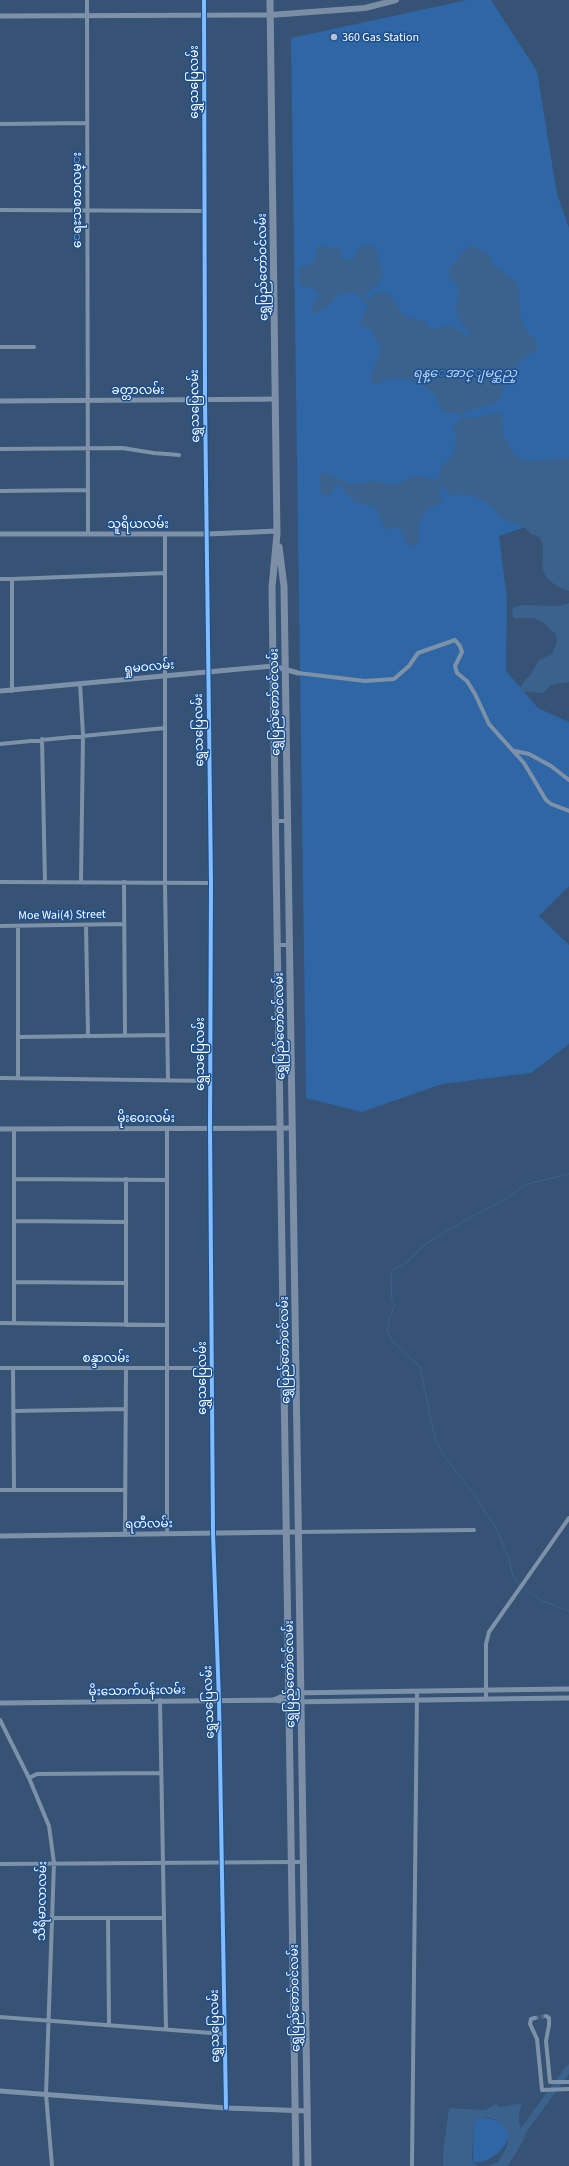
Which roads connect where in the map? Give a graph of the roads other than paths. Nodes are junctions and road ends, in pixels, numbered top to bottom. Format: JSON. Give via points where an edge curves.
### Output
{"nodes":[{"id":1,"x":87,"y":0,"type":"edge"},
{"id":2,"x":204,"y":0,"type":"edge"},
{"id":3,"x":270,"y":0,"type":"edge"},
{"id":4,"x":396,"y":0,"type":"edge"},
{"id":5,"x":204,"y":14,"type":"junction"},
{"id":6,"x":87,"y":15,"type":"junction"},
{"id":7,"x":270,"y":15,"type":"junction"},
{"id":8,"x":0,"y":16,"type":"edge"},
{"id":9,"x":87,"y":123,"type":"junction"},
{"id":10,"x":0,"y":124,"type":"edge"},
{"id":11,"x":0,"y":210,"type":"edge"},
{"id":12,"x":88,"y":211,"type":"junction"},
{"id":13,"x":204,"y":212,"type":"junction"},
{"id":14,"x":0,"y":347,"type":"edge"},
{"id":15,"x":34,"y":347,"type":"dead end"},
{"id":16,"x":205,"y":399,"type":"junction"},
{"id":17,"x":276,"y":399,"type":"junction"},
{"id":18,"x":87,"y":400,"type":"junction"},
{"id":19,"x":0,"y":401,"type":"edge"},
{"id":20,"x":0,"y":449,"type":"edge"},
{"id":21,"x":87,"y":449,"type":"junction"},
{"id":22,"x":179,"y":455,"type":"dead end"},
{"id":23,"x":87,"y":490,"type":"junction"},
{"id":24,"x":0,"y":491,"type":"edge"},
{"id":25,"x":277,"y":533,"type":"junction"},
{"id":26,"x":0,"y":534,"type":"edge"},
{"id":27,"x":88,"y":534,"type":"junction"},
{"id":28,"x":165,"y":534,"type":"junction"},
{"id":29,"x":207,"y":534,"type":"junction"},
{"id":30,"x":165,"y":573,"type":"junction"},
{"id":31,"x":0,"y":579,"type":"edge"},
{"id":32,"x":12,"y":579,"type":"junction"},
{"id":33,"x":273,"y":666,"type":"junction"},
{"id":34,"x":285,"y":670,"type":"junction"},
{"id":35,"x":208,"y":671,"type":"junction"},
{"id":36,"x":298,"y":673,"type":"joint"},
{"id":37,"x":165,"y":676,"type":"junction"},
{"id":38,"x":80,"y":683,"type":"junction"},
{"id":39,"x":0,"y":691,"type":"edge"},
{"id":40,"x":12,"y":691,"type":"junction"},
{"id":41,"x":165,"y":728,"type":"junction"},
{"id":42,"x":83,"y":735,"type":"junction"},
{"id":43,"x":42,"y":739,"type":"junction"},
{"id":44,"x":0,"y":744,"type":"edge"},
{"id":45,"x":515,"y":751,"type":"junction"},
{"id":46,"x":569,"y":780,"type":"edge"},
{"id":47,"x":569,"y":811,"type":"edge"},
{"id":48,"x":276,"y":821,"type":"junction"},
{"id":49,"x":288,"y":821,"type":"junction"},
{"id":50,"x":0,"y":882,"type":"edge"},
{"id":51,"x":45,"y":882,"type":"junction"},
{"id":52,"x":81,"y":882,"type":"junction"},
{"id":53,"x":124,"y":882,"type":"junction"},
{"id":54,"x":165,"y":883,"type":"junction"},
{"id":55,"x":211,"y":883,"type":"junction"},
{"id":56,"x":124,"y":924,"type":"junction"},
{"id":57,"x":86,"y":925,"type":"junction"},
{"id":58,"x":0,"y":926,"type":"edge"},
{"id":59,"x":18,"y":926,"type":"junction"},
{"id":60,"x":278,"y":945,"type":"junction"},
{"id":61,"x":290,"y":945,"type":"junction"},
{"id":62,"x":125,"y":1035,"type":"junction"},
{"id":63,"x":167,"y":1035,"type":"junction"},
{"id":64,"x":88,"y":1036,"type":"junction"},
{"id":65,"x":18,"y":1037,"type":"junction"},
{"id":66,"x":0,"y":1078,"type":"edge"},
{"id":67,"x":18,"y":1078,"type":"junction"},
{"id":68,"x":168,"y":1080,"type":"junction"},
{"id":69,"x":210,"y":1081,"type":"junction"},
{"id":70,"x":167,"y":1128,"type":"junction"},
{"id":71,"x":210,"y":1128,"type":"junction"},
{"id":72,"x":281,"y":1128,"type":"junction"},
{"id":73,"x":293,"y":1128,"type":"junction"},
{"id":74,"x":0,"y":1129,"type":"edge"},
{"id":75,"x":14,"y":1129,"type":"junction"},
{"id":76,"x":14,"y":1179,"type":"junction"},
{"id":77,"x":126,"y":1179,"type":"junction"},
{"id":78,"x":167,"y":1180,"type":"junction"},
{"id":79,"x":14,"y":1220,"type":"junction"},
{"id":80,"x":126,"y":1222,"type":"junction"},
{"id":81,"x":14,"y":1282,"type":"junction"},
{"id":82,"x":126,"y":1283,"type":"junction"},
{"id":83,"x":0,"y":1323,"type":"edge"},
{"id":84,"x":14,"y":1323,"type":"junction"},
{"id":85,"x":126,"y":1325,"type":"junction"},
{"id":86,"x":167,"y":1325,"type":"junction"},
{"id":87,"x":0,"y":1368,"type":"edge"},
{"id":88,"x":13,"y":1368,"type":"junction"},
{"id":89,"x":126,"y":1368,"type":"junction"},
{"id":90,"x":167,"y":1368,"type":"junction"},
{"id":91,"x":212,"y":1368,"type":"junction"},
{"id":92,"x":126,"y":1409,"type":"junction"},
{"id":93,"x":14,"y":1411,"type":"junction"},
{"id":94,"x":0,"y":1490,"type":"edge"},
{"id":95,"x":14,"y":1490,"type":"junction"},
{"id":96,"x":125,"y":1490,"type":"junction"},
{"id":97,"x":569,"y":1518,"type":"edge"},
{"id":98,"x":474,"y":1530,"type":"dead end"},
{"id":99,"x":287,"y":1532,"type":"junction"},
{"id":100,"x":298,"y":1532,"type":"junction"},
{"id":101,"x":167,"y":1534,"type":"junction"},
{"id":102,"x":213,"y":1534,"type":"junction"},
{"id":103,"x":125,"y":1535,"type":"junction"},
{"id":104,"x":0,"y":1536,"type":"edge"},
{"id":105,"x":569,"y":1689,"type":"edge"},
{"id":106,"x":486,"y":1690,"type":"junction"},
{"id":107,"x":416,"y":1691,"type":"junction"},
{"id":108,"x":289,"y":1693,"type":"junction"},
{"id":109,"x":301,"y":1693,"type":"junction"},
{"id":110,"x":569,"y":1698,"type":"edge"},
{"id":111,"x":486,"y":1699,"type":"junction"},
{"id":112,"x":160,"y":1700,"type":"junction"},
{"id":113,"x":273,"y":1700,"type":"junction"},
{"id":114,"x":219,"y":1701,"type":"junction"},
{"id":115,"x":416,"y":1701,"type":"junction"},
{"id":116,"x":289,"y":1702,"type":"junction"},
{"id":117,"x":301,"y":1702,"type":"junction"},
{"id":118,"x":0,"y":1703,"type":"edge"},
{"id":119,"x":0,"y":1720,"type":"edge"},
{"id":120,"x":161,"y":1773,"type":"junction"},
{"id":121,"x":29,"y":1778,"type":"junction"},
{"id":122,"x":292,"y":1862,"type":"junction"},
{"id":123,"x":304,"y":1862,"type":"junction"},
{"id":124,"x":163,"y":1863,"type":"junction"},
{"id":125,"x":223,"y":1863,"type":"junction"},
{"id":126,"x":0,"y":1864,"type":"edge"},
{"id":127,"x":54,"y":1864,"type":"junction"},
{"id":128,"x":52,"y":1918,"type":"junction"},
{"id":129,"x":108,"y":1918,"type":"junction"},
{"id":130,"x":164,"y":1918,"type":"junction"},
{"id":131,"x":546,"y":2016,"type":"dead end"},
{"id":132,"x":0,"y":2017,"type":"edge"},
{"id":133,"x":535,"y":2018,"type":"dead end"},
{"id":134,"x":49,"y":2022,"type":"junction"},
{"id":135,"x":109,"y":2025,"type":"junction"},
{"id":136,"x":166,"y":2030,"type":"junction"},
{"id":137,"x":225,"y":2034,"type":"junction"},
{"id":138,"x":569,"y":2082,"type":"edge"},
{"id":139,"x":569,"y":2089,"type":"edge"},
{"id":140,"x":0,"y":2091,"type":"edge"},
{"id":141,"x":46,"y":2094,"type":"junction"},
{"id":142,"x":226,"y":2108,"type":"junction"},
{"id":143,"x":296,"y":2111,"type":"junction"},
{"id":144,"x":308,"y":2111,"type":"junction"},
{"id":145,"x":52,"y":2166,"type":"edge"},
{"id":146,"x":296,"y":2166,"type":"edge"},
{"id":147,"x":308,"y":2166,"type":"edge"},
{"id":148,"x":412,"y":2166,"type":"edge"}],
"edges":[{"from":1,"to":6,"type":"street","name":"ေရႊသစၥာလမ္း"},
{"from":2,"to":5,"type":"street","name":"ရွှေသပြေလမ်း"},
{"from":3,"to":7,"type":"main road","name":"ရွှေပြည်တော်ဝင်လမ်း"},
{"from":4,"to":7,"type":"main road","via":[[365,8]]},
{"from":5,"to":6,"type":"street"},
{"from":5,"to":7,"type":"street"},
{"from":5,"to":13,"type":"street","name":"ရွှေသပြေလမ်း"},
{"from":6,"to":8,"type":"street"},
{"from":6,"to":9,"type":"street","name":"ေရႊသစၥာလမ္း"},
{"from":7,"to":17,"type":"main road","name":"ရွှေပြည်တော်ဝင်လမ်း"},
{"from":9,"to":10,"type":"street"},
{"from":9,"to":12,"type":"street","name":"ေရႊသစၥာလမ္း"},
{"from":11,"to":12,"type":"street"},
{"from":12,"to":13,"type":"street"},
{"from":12,"to":18,"type":"street","name":"ေရႊသစၥာလမ္း"},
{"from":13,"to":16,"type":"street","name":"ရွှေသပြေလမ်း"},
{"from":14,"to":15,"type":"street"},
{"from":16,"to":17,"type":"street","name":"ခတ္တာလမ်း"},
{"from":16,"to":18,"type":"street","name":"ခတ္တာလမ်း"},
{"from":16,"to":29,"type":"street","name":"ရွှေသပြေလမ်း"},
{"from":17,"to":25,"type":"main road","name":"ရွှေပြည်တော်ဝင်လမ်း"},
{"from":18,"to":19,"type":"street","name":"ခတ္တာလမ်း"},
{"from":18,"to":21,"type":"street","name":"ေရႊသစၥာလမ္း"},
{"from":20,"to":21,"type":"street"},
{"from":21,"to":22,"type":"street","via":[[122,448],[154,454]]},
{"from":21,"to":23,"type":"street","name":"ေရႊသစၥာလမ္း"},
{"from":23,"to":24,"type":"street"},
{"from":23,"to":27,"type":"street","name":"ေရႊသစၥာလမ္း"},
{"from":25,"to":29,"type":"street","name":"သူရိယလမ်း"},
{"from":25,"to":33,"type":"main road","name":"ရွှေပြည်တော်ဝင်လမ်း","via":[[272,587]]},
{"from":25,"to":34,"type":"main road","name":"ရွှေပြည်တော်ဝင်လမ်း","via":[[284,586]]},
{"from":26,"to":27,"type":"street","name":"သူရိယလမ်း"},
{"from":27,"to":28,"type":"street","name":"သူရိယလမ်း"},
{"from":28,"to":29,"type":"street","name":"သူရိယလမ်း"},
{"from":28,"to":30,"type":"street"},
{"from":29,"to":35,"type":"street","name":"ရွှေသပြေလမ်း"},
{"from":30,"to":32,"type":"street"},
{"from":30,"to":37,"type":"street"},
{"from":31,"to":32,"type":"street"},
{"from":32,"to":40,"type":"street"},
{"from":33,"to":34,"type":"street","name":"ရှုမဝလမ်း"},
{"from":33,"to":35,"type":"street","name":"ရှုမဝလမ်း"},
{"from":33,"to":48,"type":"main road","name":"ရွှေပြည်တော်ဝင်လမ်း"},
{"from":34,"to":36,"type":"street","name":"ရှုမဝလမ်း"},
{"from":34,"to":49,"type":"main road","name":"ရွှေပြည်တော်ဝင်လမ်း"},
{"from":35,"to":37,"type":"street","name":"ရှုမဝလမ်း"},
{"from":35,"to":55,"type":"street","name":"ရွှေသပြေလမ်း"},
{"from":36,"to":45,"type":"street","via":[[365,681],[394,679],[409,666],[418,653],[455,640],[462,652],[455,666],[457,673],[467,681],[490,724]]},
{"from":37,"to":38,"type":"street","name":"ရှုမဝလမ်း"},
{"from":37,"to":41,"type":"street"},
{"from":38,"to":40,"type":"street","name":"ရှုမဝလမ်း"},
{"from":38,"to":42,"type":"street"},
{"from":39,"to":40,"type":"street","name":"ရှုမဝလမ်း"},
{"from":41,"to":42,"type":"street"},
{"from":41,"to":54,"type":"street"},
{"from":42,"to":43,"type":"street"},
{"from":42,"to":52,"type":"street"},
{"from":43,"to":44,"type":"street"},
{"from":43,"to":51,"type":"street"},
{"from":45,"to":46,"type":"street","via":[[529,754]]},
{"from":45,"to":47,"type":"street","via":[[546,800]]},
{"from":48,"to":49,"type":"street"},
{"from":48,"to":60,"type":"main road","name":"ရွှေပြည်တော်ဝင်လမ်း"},
{"from":49,"to":61,"type":"main road","name":"ရွှေပြည်တော်ဝင်လမ်း"},
{"from":50,"to":51,"type":"street"},
{"from":51,"to":52,"type":"street"},
{"from":52,"to":53,"type":"street"},
{"from":53,"to":54,"type":"street"},
{"from":53,"to":56,"type":"street"},
{"from":54,"to":55,"type":"street"},
{"from":54,"to":63,"type":"street"},
{"from":55,"to":69,"type":"street","name":"ရွှေသပြေလမ်း"},
{"from":56,"to":57,"type":"street","name":"Moe Wai(4) Street"},
{"from":56,"to":62,"type":"street"},
{"from":57,"to":59,"type":"street","name":"Moe Wai(4) Street"},
{"from":57,"to":64,"type":"street"},
{"from":58,"to":59,"type":"street","name":"Moe Wai(4) Street"},
{"from":59,"to":65,"type":"street"},
{"from":60,"to":61,"type":"street"},
{"from":60,"to":72,"type":"main road","name":"ရွှေပြည်တော်ဝင်လမ်း"},
{"from":61,"to":73,"type":"main road","name":"ရွှေပြည်တော်ဝင်လမ်း"},
{"from":62,"to":63,"type":"street"},
{"from":62,"to":64,"type":"street"},
{"from":63,"to":68,"type":"street"},
{"from":64,"to":65,"type":"street"},
{"from":65,"to":67,"type":"street"},
{"from":66,"to":67,"type":"street"},
{"from":67,"to":68,"type":"street"},
{"from":68,"to":69,"type":"street"},
{"from":69,"to":71,"type":"street","name":"ရွှေသပြေလမ်း"},
{"from":70,"to":71,"type":"street","name":"မိုးဝေးလမ်း"},
{"from":70,"to":75,"type":"street","name":"မိုးဝေးလမ်း"},
{"from":70,"to":78,"type":"street"},
{"from":71,"to":72,"type":"street","name":"မိုးဝေးလမ်း"},
{"from":71,"to":91,"type":"street","name":"ရွှေသပြေလမ်း"},
{"from":72,"to":73,"type":"street","name":"မိုးဝေးလမ်း"},
{"from":72,"to":99,"type":"main road","name":"ရွှေပြည်တော်ဝင်လမ်း"},
{"from":73,"to":100,"type":"main road","name":"ရွှေပြည်တော်ဝင်လမ်း"},
{"from":74,"to":75,"type":"street","name":"မိုးဝေးလမ်း"},
{"from":75,"to":76,"type":"street"},
{"from":76,"to":77,"type":"street"},
{"from":76,"to":79,"type":"street"},
{"from":77,"to":78,"type":"street"},
{"from":77,"to":80,"type":"street"},
{"from":78,"to":86,"type":"street"},
{"from":79,"to":80,"type":"street"},
{"from":79,"to":81,"type":"street"},
{"from":80,"to":82,"type":"street"},
{"from":81,"to":82,"type":"street"},
{"from":81,"to":84,"type":"street"},
{"from":82,"to":85,"type":"street"},
{"from":83,"to":84,"type":"street"},
{"from":84,"to":85,"type":"street"},
{"from":85,"to":86,"type":"street"},
{"from":86,"to":90,"type":"street"},
{"from":87,"to":88,"type":"street","name":"စန္ဒာလမ်း"},
{"from":88,"to":89,"type":"street","name":"စန္ဒာလမ်း"},
{"from":88,"to":93,"type":"street"},
{"from":89,"to":90,"type":"street","name":"စန္ဒာလမ်း"},
{"from":89,"to":92,"type":"street"},
{"from":90,"to":91,"type":"street","name":"စန္ဒာလမ်း"},
{"from":90,"to":101,"type":"street"},
{"from":91,"to":102,"type":"street","name":"ရွှေသပြေလမ်း"},
{"from":92,"to":93,"type":"street"},
{"from":92,"to":96,"type":"street"},
{"from":93,"to":95,"type":"street"},
{"from":94,"to":95,"type":"street"},
{"from":95,"to":96,"type":"street"},
{"from":96,"to":103,"type":"street"},
{"from":97,"to":106,"type":"street","via":[[489,1632],[486,1644]]},
{"from":98,"to":100,"type":"street"},
{"from":99,"to":100,"type":"street","name":"ရတီလမ်း"},
{"from":99,"to":102,"type":"street","name":"ရတီလမ်း"},
{"from":99,"to":108,"type":"main road","name":"ရွှေပြည်တော်ဝင်လမ်း"},
{"from":100,"to":109,"type":"main road","name":"ရွှေပြည်တော်ဝင်လမ်း"},
{"from":101,"to":102,"type":"street","name":"ရတီလမ်း"},
{"from":101,"to":103,"type":"street","name":"ရတီလမ်း"},
{"from":102,"to":114,"type":"street","name":"ရွှေသပြေလမ်း"},
{"from":103,"to":104,"type":"street","name":"ရတီလမ်း"},
{"from":105,"to":106,"type":"street"},
{"from":106,"to":107,"type":"street"},
{"from":106,"to":111,"type":"street"},
{"from":107,"to":109,"type":"street"},
{"from":107,"to":115,"type":"street"},
{"from":108,"to":109,"type":"street"},
{"from":108,"to":113,"type":"street"},
{"from":108,"to":116,"type":"main road","name":"ရွှေပြည်တော်ဝင်လမ်း"},
{"from":109,"to":117,"type":"main road","name":"ရွှေပြည်တော်ဝင်လမ်း"},
{"from":110,"to":111,"type":"street"},
{"from":111,"to":115,"type":"street"},
{"from":112,"to":114,"type":"street","name":"မိုးသောက်ပန်းလမ်း"},
{"from":112,"to":118,"type":"street","name":"မိုးသောက်ပန်းလမ်း"},
{"from":112,"to":120,"type":"street"},
{"from":113,"to":114,"type":"street","name":"မိုးသောက်ပန်းလမ်း"},
{"from":113,"to":116,"type":"street"},
{"from":114,"to":125,"type":"street","name":"ရွှေသပြေလမ်း"},
{"from":115,"to":117,"type":"street"},
{"from":115,"to":148,"type":"street"},
{"from":116,"to":117,"type":"street"},
{"from":116,"to":122,"type":"main road","name":"ရွှေပြည်တော်ဝင်လမ်း"},
{"from":117,"to":123,"type":"main road","name":"ရွှေပြည်တော်ဝင်လမ်း"},
{"from":119,"to":121,"type":"street","name":"သီရိမာလာလမ်း"},
{"from":120,"to":121,"type":"street","via":[[37,1774]]},
{"from":120,"to":124,"type":"street"},
{"from":121,"to":127,"type":"street","name":"သီရိမာလာလမ်း","via":[[49,1826]]},
{"from":122,"to":123,"type":"street"},
{"from":122,"to":125,"type":"street"},
{"from":122,"to":143,"type":"main road","name":"ရွှေပြည်တော်ဝင်လမ်း"},
{"from":123,"to":144,"type":"main road","name":"ရွှေပြည်တော်ဝင်လမ်း"},
{"from":124,"to":125,"type":"street"},
{"from":124,"to":127,"type":"street"},
{"from":124,"to":130,"type":"street"},
{"from":125,"to":137,"type":"street","name":"ရွှေသပြေလမ်း"},
{"from":126,"to":127,"type":"street"},
{"from":127,"to":128,"type":"street","name":"သီရိမာလာလမ်း"},
{"from":128,"to":129,"type":"street"},
{"from":128,"to":134,"type":"street","name":"သီရိမာလာလမ်း"},
{"from":129,"to":130,"type":"street"},
{"from":129,"to":135,"type":"street"},
{"from":130,"to":136,"type":"street"},
{"from":131,"to":138,"type":"street","via":[[549,2018],[546,2041],[550,2082]]},
{"from":132,"to":134,"type":"street"},
{"from":133,"to":139,"type":"street","via":[[531,2018],[530,2024],[537,2039],[542,2090]]},
{"from":134,"to":135,"type":"street"},
{"from":134,"to":141,"type":"street","name":"သီရိမာလာလမ်း"},
{"from":135,"to":136,"type":"street"},
{"from":136,"to":137,"type":"street"},
{"from":137,"to":142,"type":"street","name":"ရွှေသပြေလမ်း"},
{"from":140,"to":141,"type":"street"},
{"from":141,"to":142,"type":"street"},
{"from":141,"to":145,"type":"street","name":"သီရိမာလာလမ်း"},
{"from":142,"to":143,"type":"street"},
{"from":143,"to":144,"type":"street"},
{"from":143,"to":146,"type":"main road","name":"ရွှေပြည်တော်ဝင်လမ်း"},
{"from":144,"to":147,"type":"main road","name":"ရွှေပြည်တော်ဝင်လမ်း"}]}
